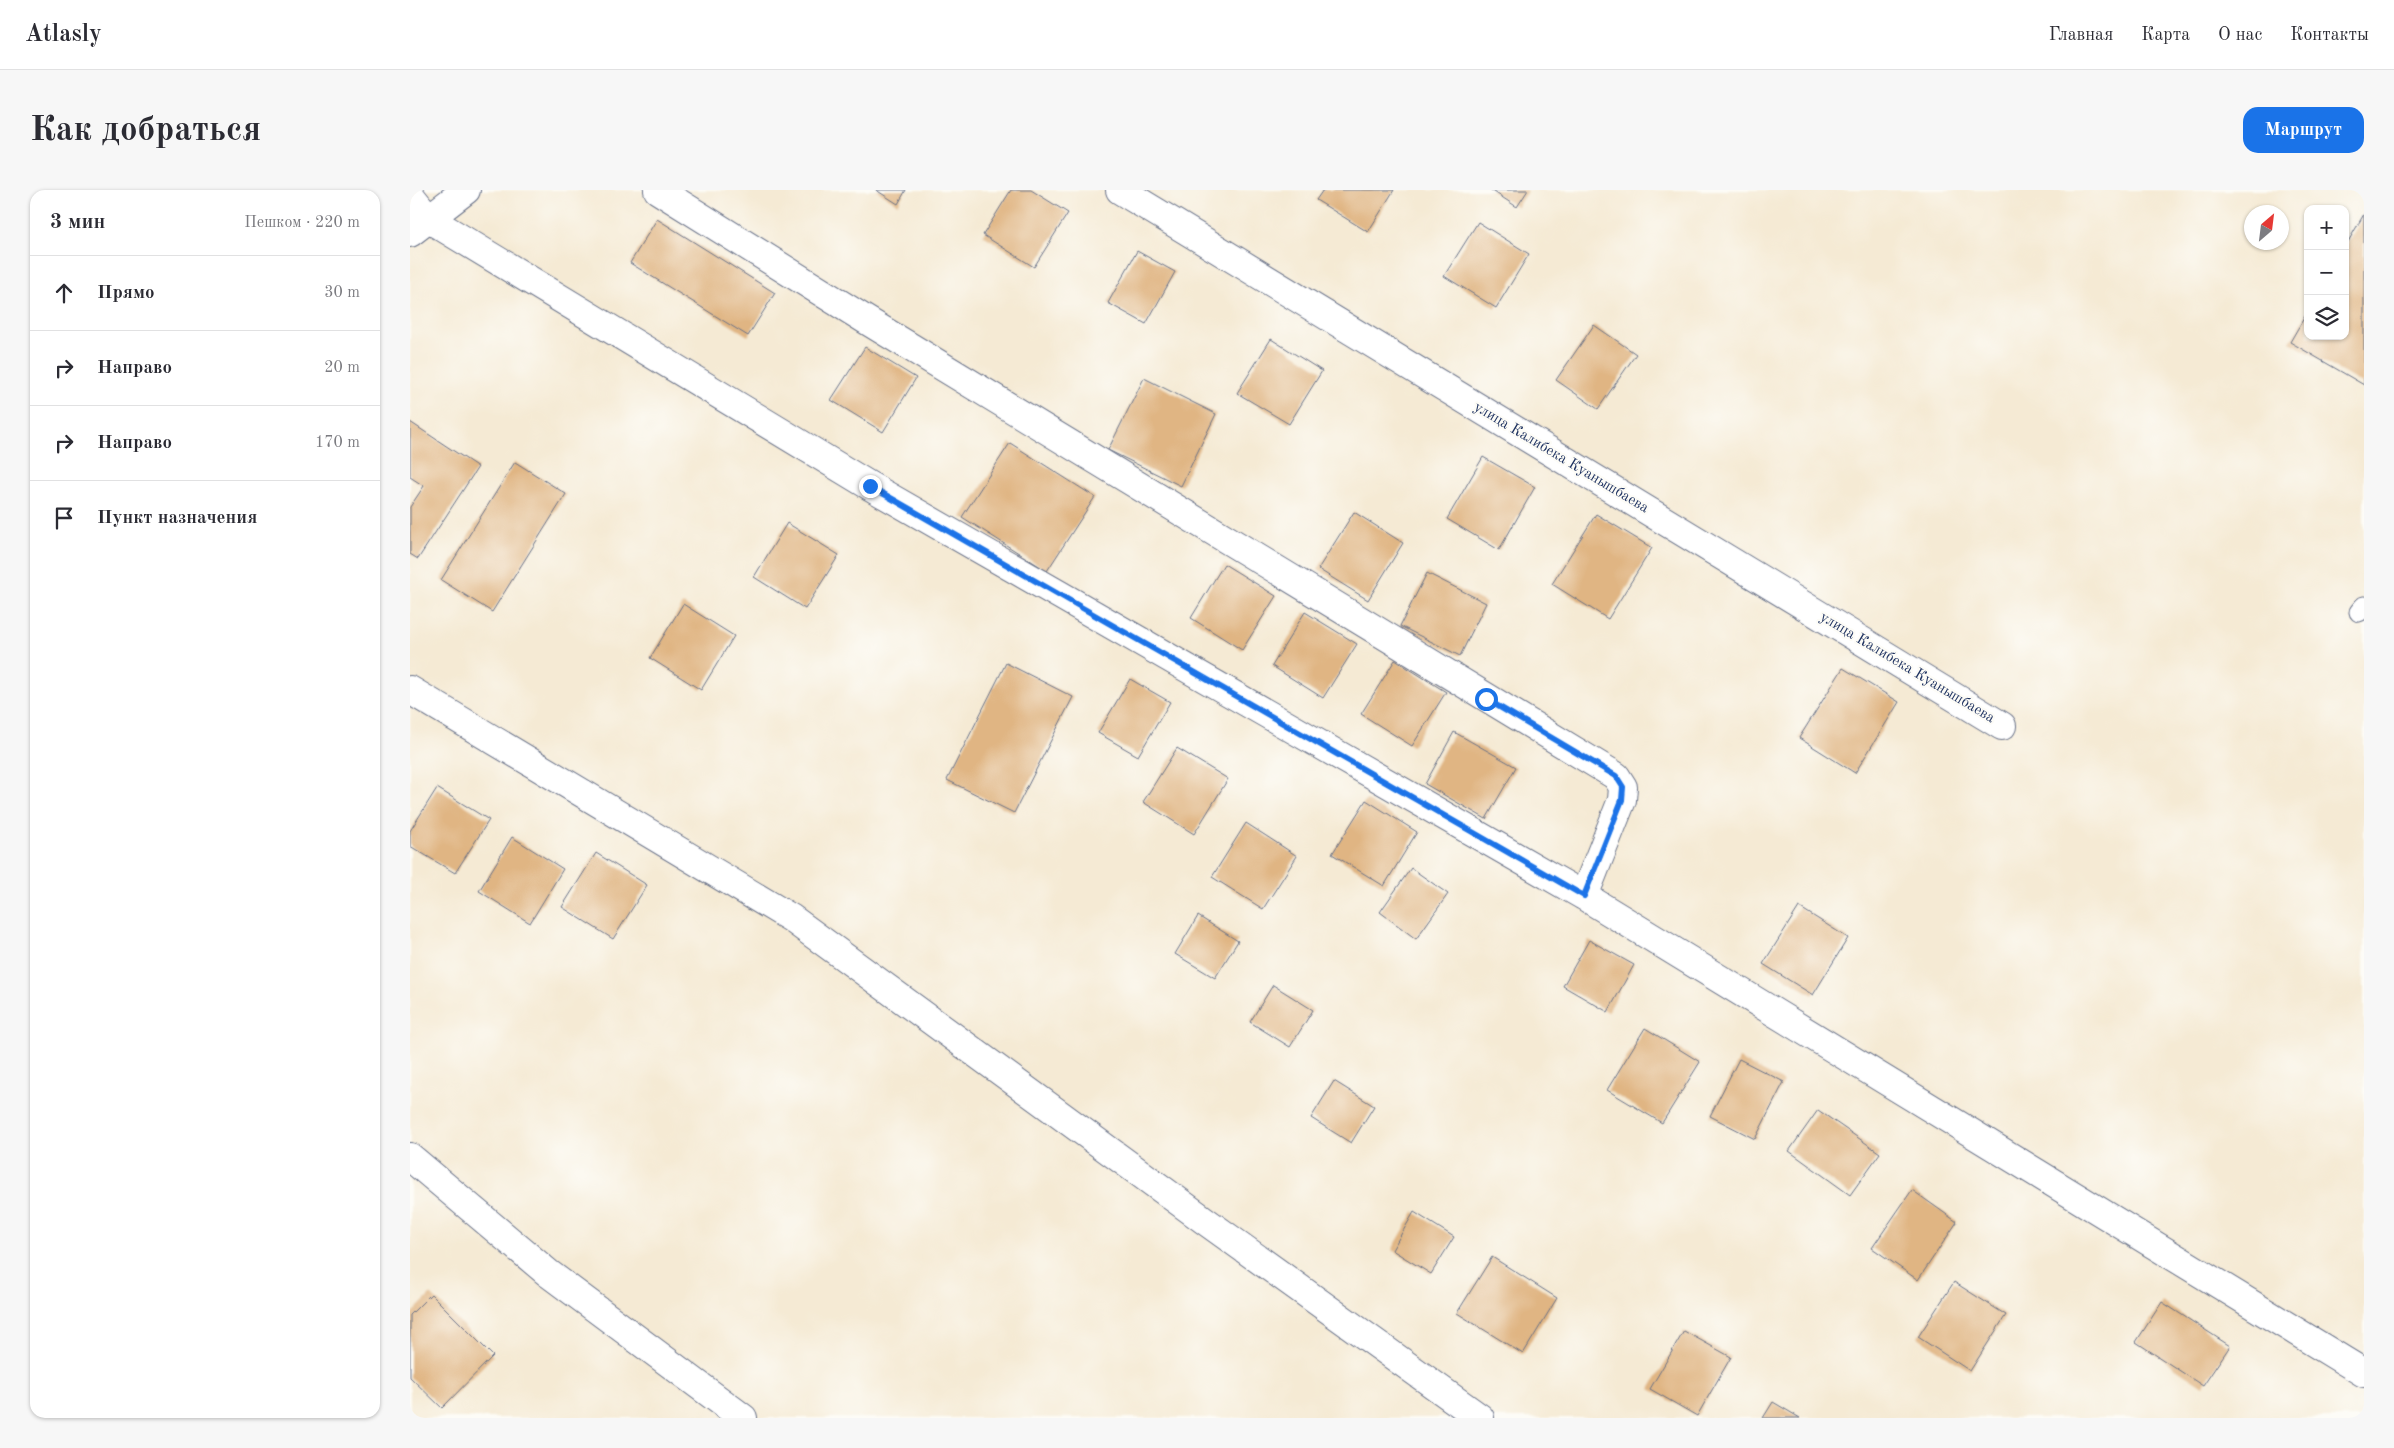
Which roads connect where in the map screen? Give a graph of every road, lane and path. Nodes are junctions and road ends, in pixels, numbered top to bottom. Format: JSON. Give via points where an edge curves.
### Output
{"nodes":[{"id":1,"x":466,"y":190,"type":"edge"},
{"id":2,"x":658,"y":190,"type":"edge"},
{"id":3,"x":1120,"y":190,"type":"edge"},
{"id":4,"x":410,"y":195,"type":"edge"},
{"id":5,"x":420,"y":226,"type":"edge"},
{"id":6,"x":410,"y":690,"type":"edge"},
{"id":7,"x":2002,"y":726,"type":"dead end"},
{"id":8,"x":1584,"y":896,"type":"junction"},
{"id":9,"x":410,"y":1157,"type":"edge"},
{"id":10,"x":2364,"y":1373,"type":"edge"},
{"id":11,"x":743,"y":1418,"type":"edge"},
{"id":12,"x":1480,"y":1418,"type":"edge"}],
"edges":[{"from":1,"to":5,"type":"street"},
{"from":2,"to":8,"type":"street","via":[[1616,776],[1623,787],[1622,800]]},
{"from":3,"to":7,"type":"street","name":"улица Калибека Куанышбаева"},
{"from":4,"to":5,"type":"street"},
{"from":5,"to":8,"type":"street"},
{"from":6,"to":12,"type":"street","via":[[790,918]]},
{"from":8,"to":10,"type":"street"},
{"from":9,"to":11,"type":"street","via":[[548,1273]]}]}
